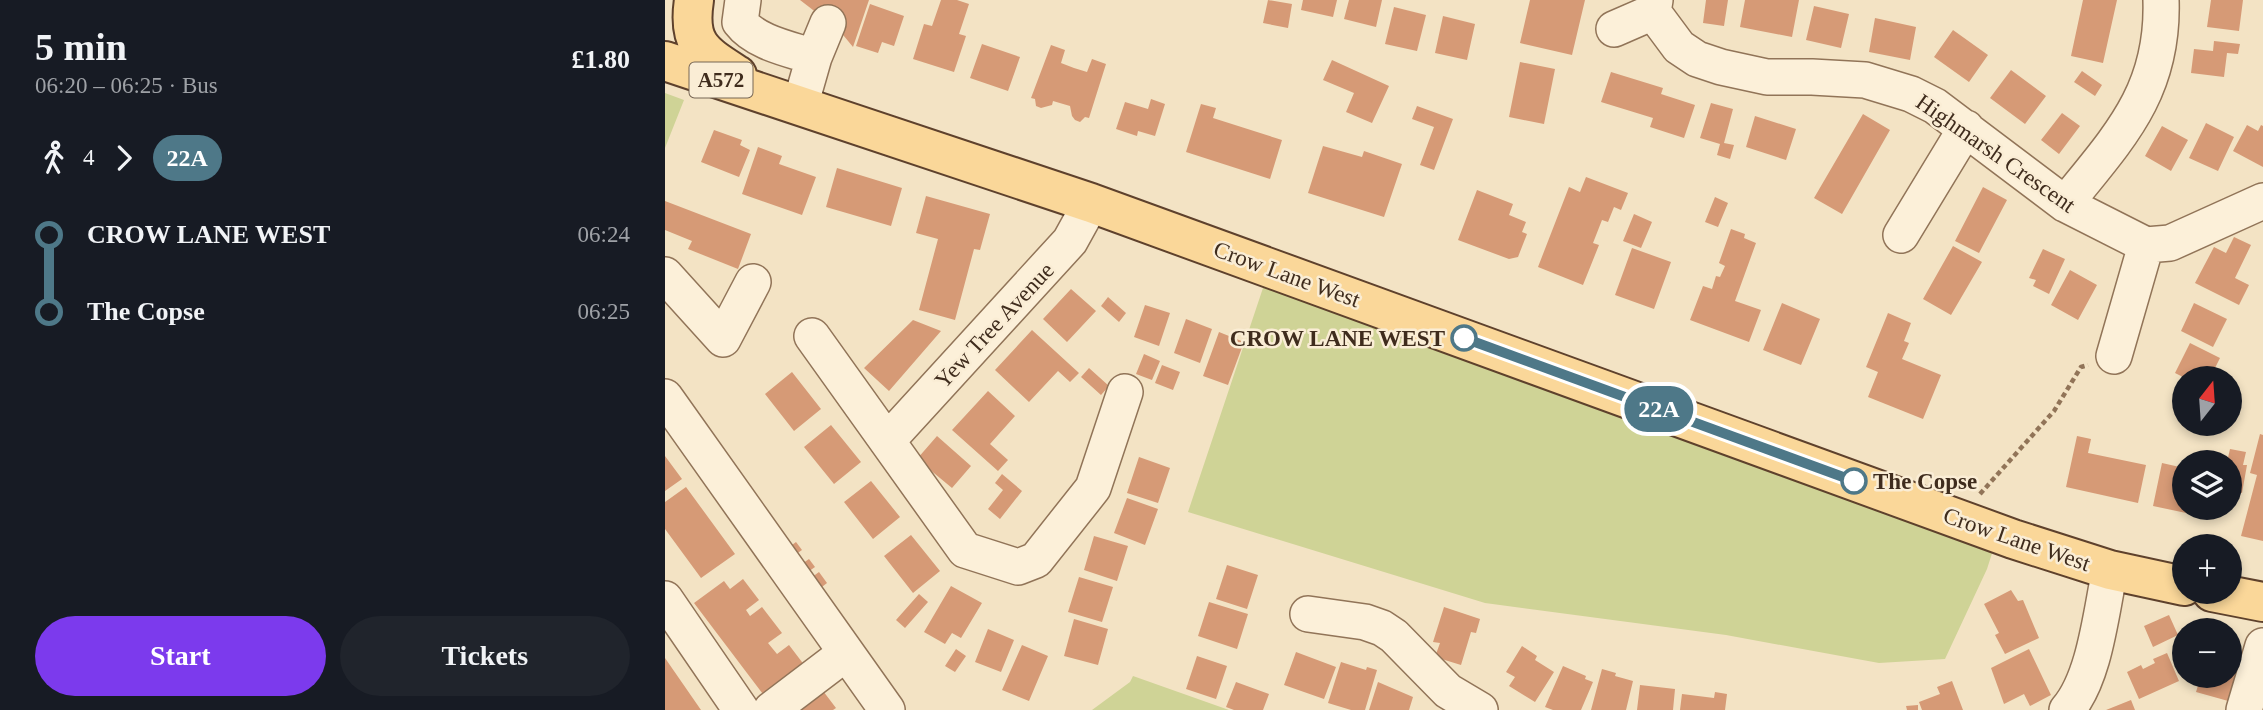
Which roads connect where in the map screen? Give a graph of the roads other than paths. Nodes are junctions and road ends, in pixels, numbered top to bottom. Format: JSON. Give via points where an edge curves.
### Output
{"nodes":[{"id":1,"x":678,"y":0,"type":"edge"},
{"id":2,"x":694,"y":0,"type":"edge"},
{"id":3,"x":743,"y":0,"type":"edge"},
{"id":4,"x":2161,"y":0,"type":"edge"},
{"id":5,"x":1654,"y":6,"type":"edge"},
{"id":6,"x":665,"y":16,"type":"edge"},
{"id":7,"x":828,"y":23,"type":"dead end"},
{"id":8,"x":1614,"y":29,"type":"dead end"},
{"id":9,"x":814,"y":57,"type":"junction"},
{"id":10,"x":665,"y":61,"type":"edge"},
{"id":11,"x":788,"y":102,"type":"junction"},
{"id":12,"x":1966,"y":128,"type":"junction"},
{"id":13,"x":2263,"y":201,"type":"edge"},
{"id":14,"x":1091,"y":203,"type":"junction"},
{"id":15,"x":2066,"y":204,"type":"junction"},
{"id":16,"x":1901,"y":234,"type":"dead end"},
{"id":17,"x":2146,"y":245,"type":"junction"},
{"id":18,"x":665,"y":275,"type":"edge"},
{"id":19,"x":753,"y":282,"type":"dead end"},
{"id":20,"x":812,"y":336,"type":"dead end"},
{"id":21,"x":2114,"y":356,"type":"road end"},
{"id":22,"x":1125,"y":392,"type":"dead end"},
{"id":23,"x":665,"y":397,"type":"edge"},
{"id":24,"x":888,"y":440,"type":"junction"},
{"id":25,"x":2110,"y":570,"type":"junction"},
{"id":26,"x":2172,"y":583,"type":"edge"},
{"id":27,"x":665,"y":598,"type":"edge"},
{"id":28,"x":2242,"y":598,"type":"edge"},
{"id":29,"x":2263,"y":602,"type":"edge"},
{"id":30,"x":1303,"y":612,"type":"dead end"},
{"id":31,"x":2263,"y":646,"type":"edge"},
{"id":32,"x":846,"y":653,"type":"junction"},
{"id":33,"x":741,"y":710,"type":"edge"},
{"id":34,"x":771,"y":710,"type":"edge"},
{"id":35,"x":887,"y":710,"type":"edge"},
{"id":36,"x":1480,"y":710,"type":"edge"},
{"id":37,"x":2067,"y":710,"type":"edge"},
{"id":38,"x":2244,"y":710,"type":"edge"}],
"edges":[{"from":1,"to":6,"type":"main road"},
{"from":2,"to":11,"type":"main road","via":[[694,31],[705,55]]},
{"from":3,"to":9,"type":"street","via":[[740,22],[747,31]]},
{"from":4,"to":15,"type":"street","via":[[2159,39],[2143,97],[2119,139]]},
{"from":5,"to":8,"type":"street","name":"Highmarsh Crescent"},
{"from":5,"to":12,"type":"street","name":"Highmarsh Crescent","via":[[1679,47],[1697,59],[1767,77],[1884,84],[1935,106]]},
{"from":7,"to":9,"type":"street"},
{"from":9,"to":11,"type":"street"},
{"from":10,"to":11,"type":"main road","name":"Crow Lane West","number":"A572"},
{"from":11,"to":14,"type":"main road","name":"Crow Lane West","number":"A572"},
{"from":12,"to":15,"type":"street","name":"Highmarsh Crescent"},
{"from":12,"to":16,"type":"street"},
{"from":13,"to":17,"type":"street","via":[[2170,243]]},
{"from":14,"to":24,"type":"street","name":"Yew Tree Avenue","via":[[1070,241]]},
{"from":14,"to":25,"type":"main road","name":"Crow Lane West","number":"A572","via":[[1969,523]]},
{"from":15,"to":17,"type":"street","name":"Highmarsh Crescent"},
{"from":17,"to":21,"type":"street"},
{"from":18,"to":19,"type":"street","via":[[723,339]]},
{"from":20,"to":24,"type":"street"},
{"from":22,"to":24,"type":"street","via":[[1093,488],[1036,560],[1018,567],[965,550]]},
{"from":23,"to":32,"type":"street"},
{"from":25,"to":26,"type":"main road","name":"Crow Lane West","number":"A572"},
{"from":25,"to":37,"type":"street","via":[[2089,667]]},
{"from":27,"to":33,"type":"street"},
{"from":28,"to":29,"type":"main road"},
{"from":30,"to":36,"type":"street","via":[[1382,628],[1448,691]]},
{"from":31,"to":38,"type":"street"},
{"from":32,"to":34,"type":"street"},
{"from":32,"to":35,"type":"street"}]}
